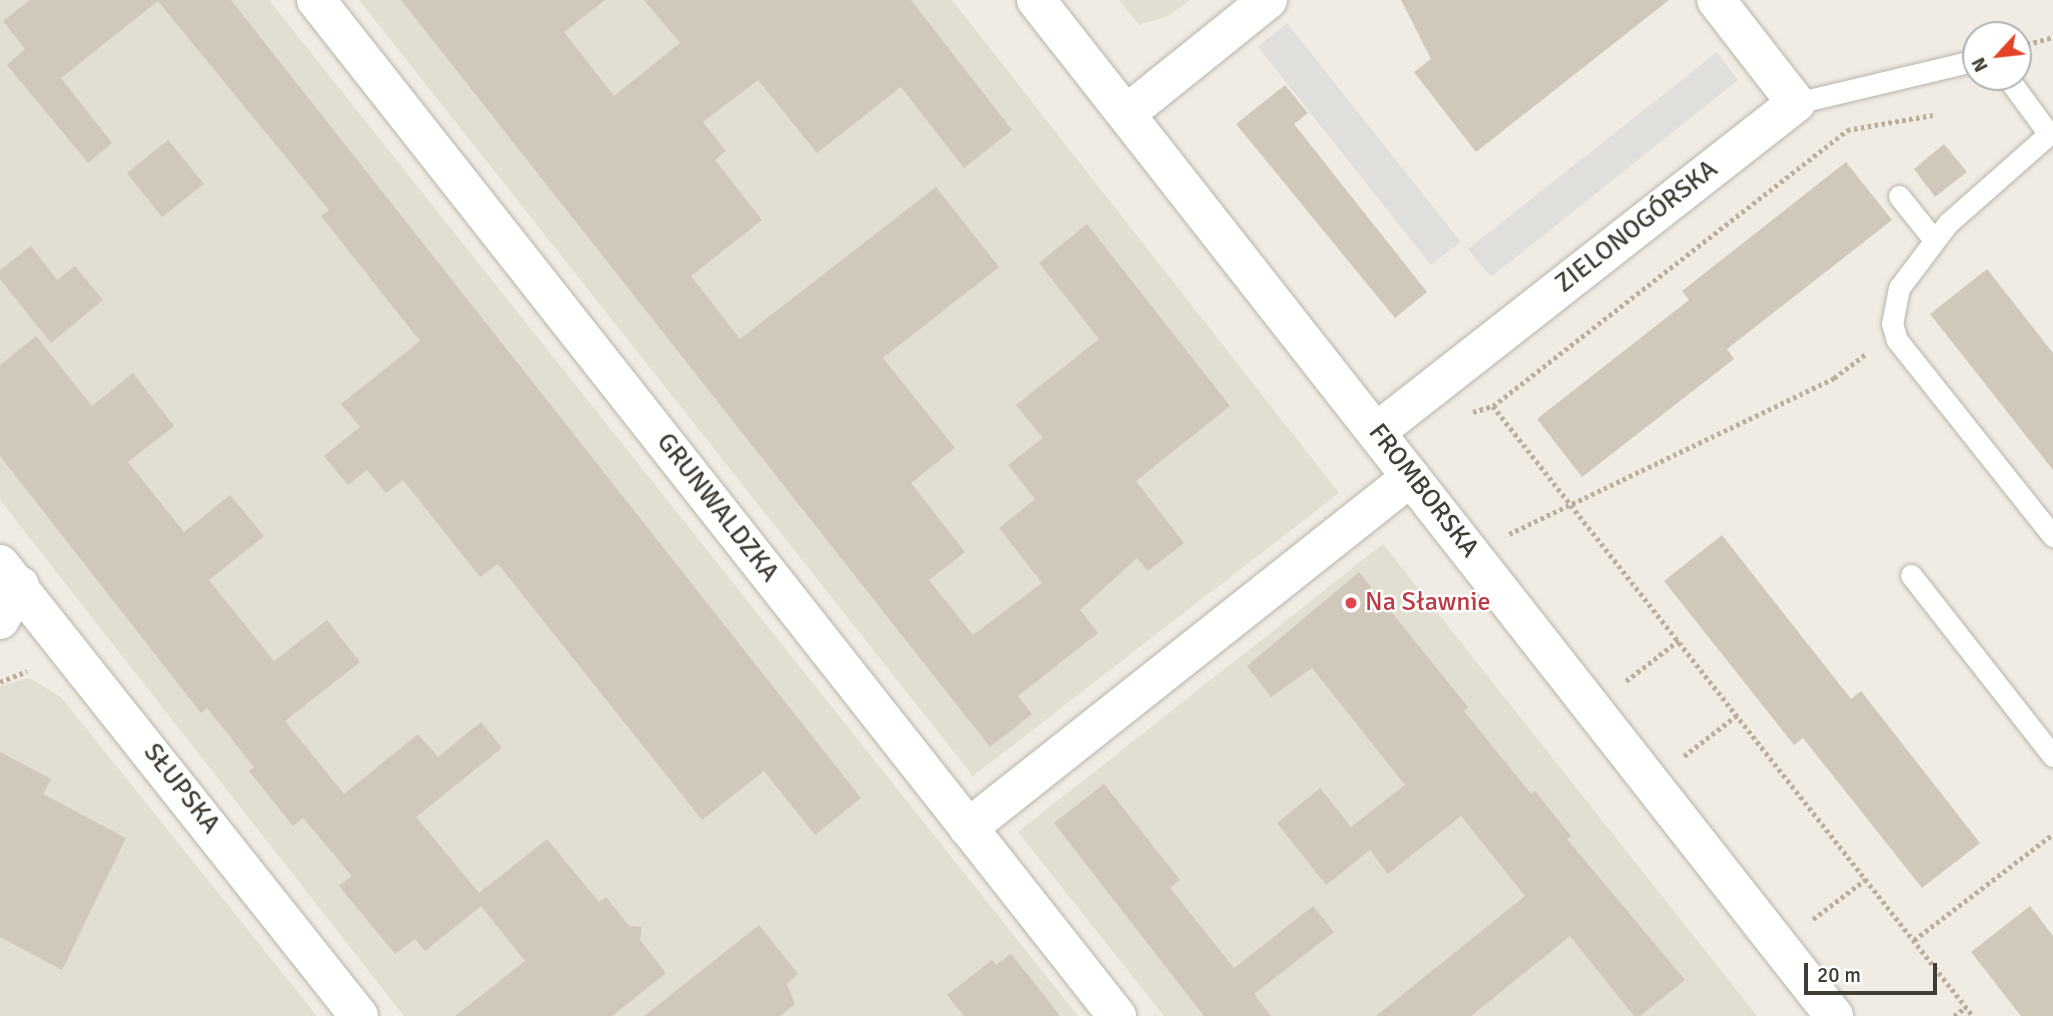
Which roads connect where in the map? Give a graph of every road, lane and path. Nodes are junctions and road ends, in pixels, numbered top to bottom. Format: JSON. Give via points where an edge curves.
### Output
{"nodes":[{"id":1,"x":316,"y":0,"type":"edge"},
{"id":2,"x":1036,"y":0,"type":"edge"},
{"id":3,"x":1268,"y":0,"type":"edge"},
{"id":4,"x":1716,"y":0,"type":"edge"},
{"id":5,"x":2053,"y":37,"type":"edge"},
{"id":6,"x":2032,"y":42,"type":"edge"},
{"id":7,"x":1962,"y":63,"type":"edge"},
{"id":8,"x":2017,"y":91,"type":"edge"},
{"id":9,"x":1796,"y":103,"type":"junction"},
{"id":10,"x":1126,"y":114,"type":"junction"},
{"id":11,"x":1933,"y":115,"type":"dead end"},
{"id":12,"x":1899,"y":196,"type":"dead end"},
{"id":13,"x":1934,"y":240,"type":"junction"},
{"id":14,"x":1897,"y":341,"type":"junction"},
{"id":15,"x":1493,"y":406,"type":"junction"},
{"id":16,"x":1469,"y":413,"type":"dead end"},
{"id":17,"x":1376,"y":432,"type":"junction"},
{"id":18,"x":1411,"y":477,"type":"junction"},
{"id":19,"x":1571,"y":504,"type":"junction"},
{"id":20,"x":1509,"y":534,"type":"dead end"},
{"id":21,"x":2053,"y":536,"type":"edge"},
{"id":22,"x":10,"y":574,"type":"edge"},
{"id":23,"x":1911,"y":575,"type":"dead end"},
{"id":24,"x":0,"y":620,"type":"edge"},
{"id":25,"x":1679,"y":640,"type":"junction"},
{"id":26,"x":27,"y":671,"type":"dead end"},
{"id":27,"x":0,"y":682,"type":"edge"},
{"id":28,"x":1625,"y":682,"type":"dead end"},
{"id":29,"x":1737,"y":715,"type":"junction"},
{"id":30,"x":1684,"y":756,"type":"dead end"},
{"id":31,"x":2053,"y":756,"type":"edge"},
{"id":32,"x":968,"y":828,"type":"junction"},
{"id":33,"x":2053,"y":834,"type":"edge"},
{"id":34,"x":1866,"y":878,"type":"junction"},
{"id":35,"x":1813,"y":919,"type":"dead end"},
{"id":36,"x":1914,"y":940,"type":"junction"},
{"id":37,"x":1966,"y":1007,"type":"junction"},
{"id":38,"x":359,"y":1016,"type":"edge"},
{"id":39,"x":1117,"y":1016,"type":"edge"},
{"id":40,"x":1834,"y":1016,"type":"edge"},
{"id":41,"x":1954,"y":1016,"type":"edge"},
{"id":42,"x":1973,"y":1016,"type":"edge"}],
"edges":[{"from":1,"to":32,"type":"street","name":"GRUNWALDZKA"},
{"from":2,"to":10,"type":"street","name":"FROMBORSKA"},
{"from":3,"to":10,"type":"street"},
{"from":4,"to":9,"type":"street"},
{"from":5,"to":6,"type":"path"},
{"from":7,"to":9,"type":"lane"},
{"from":8,"to":13,"type":"lane","via":[[2049,134],[1948,222]]},
{"from":9,"to":17,"type":"street","name":"ZIELONOGÓRSKA"},
{"from":10,"to":17,"type":"street","name":"FROMBORSKA"},
{"from":11,"to":15,"type":"path","via":[[1847,130]]},
{"from":12,"to":13,"type":"lane"},
{"from":13,"to":14,"type":"lane","via":[[1899,288],[1892,315]]},
{"from":14,"to":19,"type":"path","via":[[1871,350],[1834,378]]},
{"from":14,"to":21,"type":"lane"},
{"from":15,"to":16,"type":"path"},
{"from":15,"to":19,"type":"path"},
{"from":17,"to":18,"type":"street","name":"FROMBORSKA"},
{"from":18,"to":32,"type":"street"},
{"from":18,"to":40,"type":"street","name":"FROMBORSKA"},
{"from":19,"to":20,"type":"path"},
{"from":19,"to":25,"type":"path"},
{"from":22,"to":24,"type":"street"},
{"from":22,"to":38,"type":"street","name":"SŁUPSKA"},
{"from":23,"to":31,"type":"lane"},
{"from":25,"to":28,"type":"path"},
{"from":25,"to":29,"type":"path"},
{"from":26,"to":27,"type":"path"},
{"from":29,"to":30,"type":"path"},
{"from":29,"to":34,"type":"path"},
{"from":32,"to":39,"type":"street","name":"GRUNWALDZKA"},
{"from":33,"to":36,"type":"path"},
{"from":34,"to":35,"type":"path"},
{"from":34,"to":36,"type":"path"},
{"from":36,"to":37,"type":"path"},
{"from":37,"to":41,"type":"path"},
{"from":37,"to":42,"type":"path"}]}
